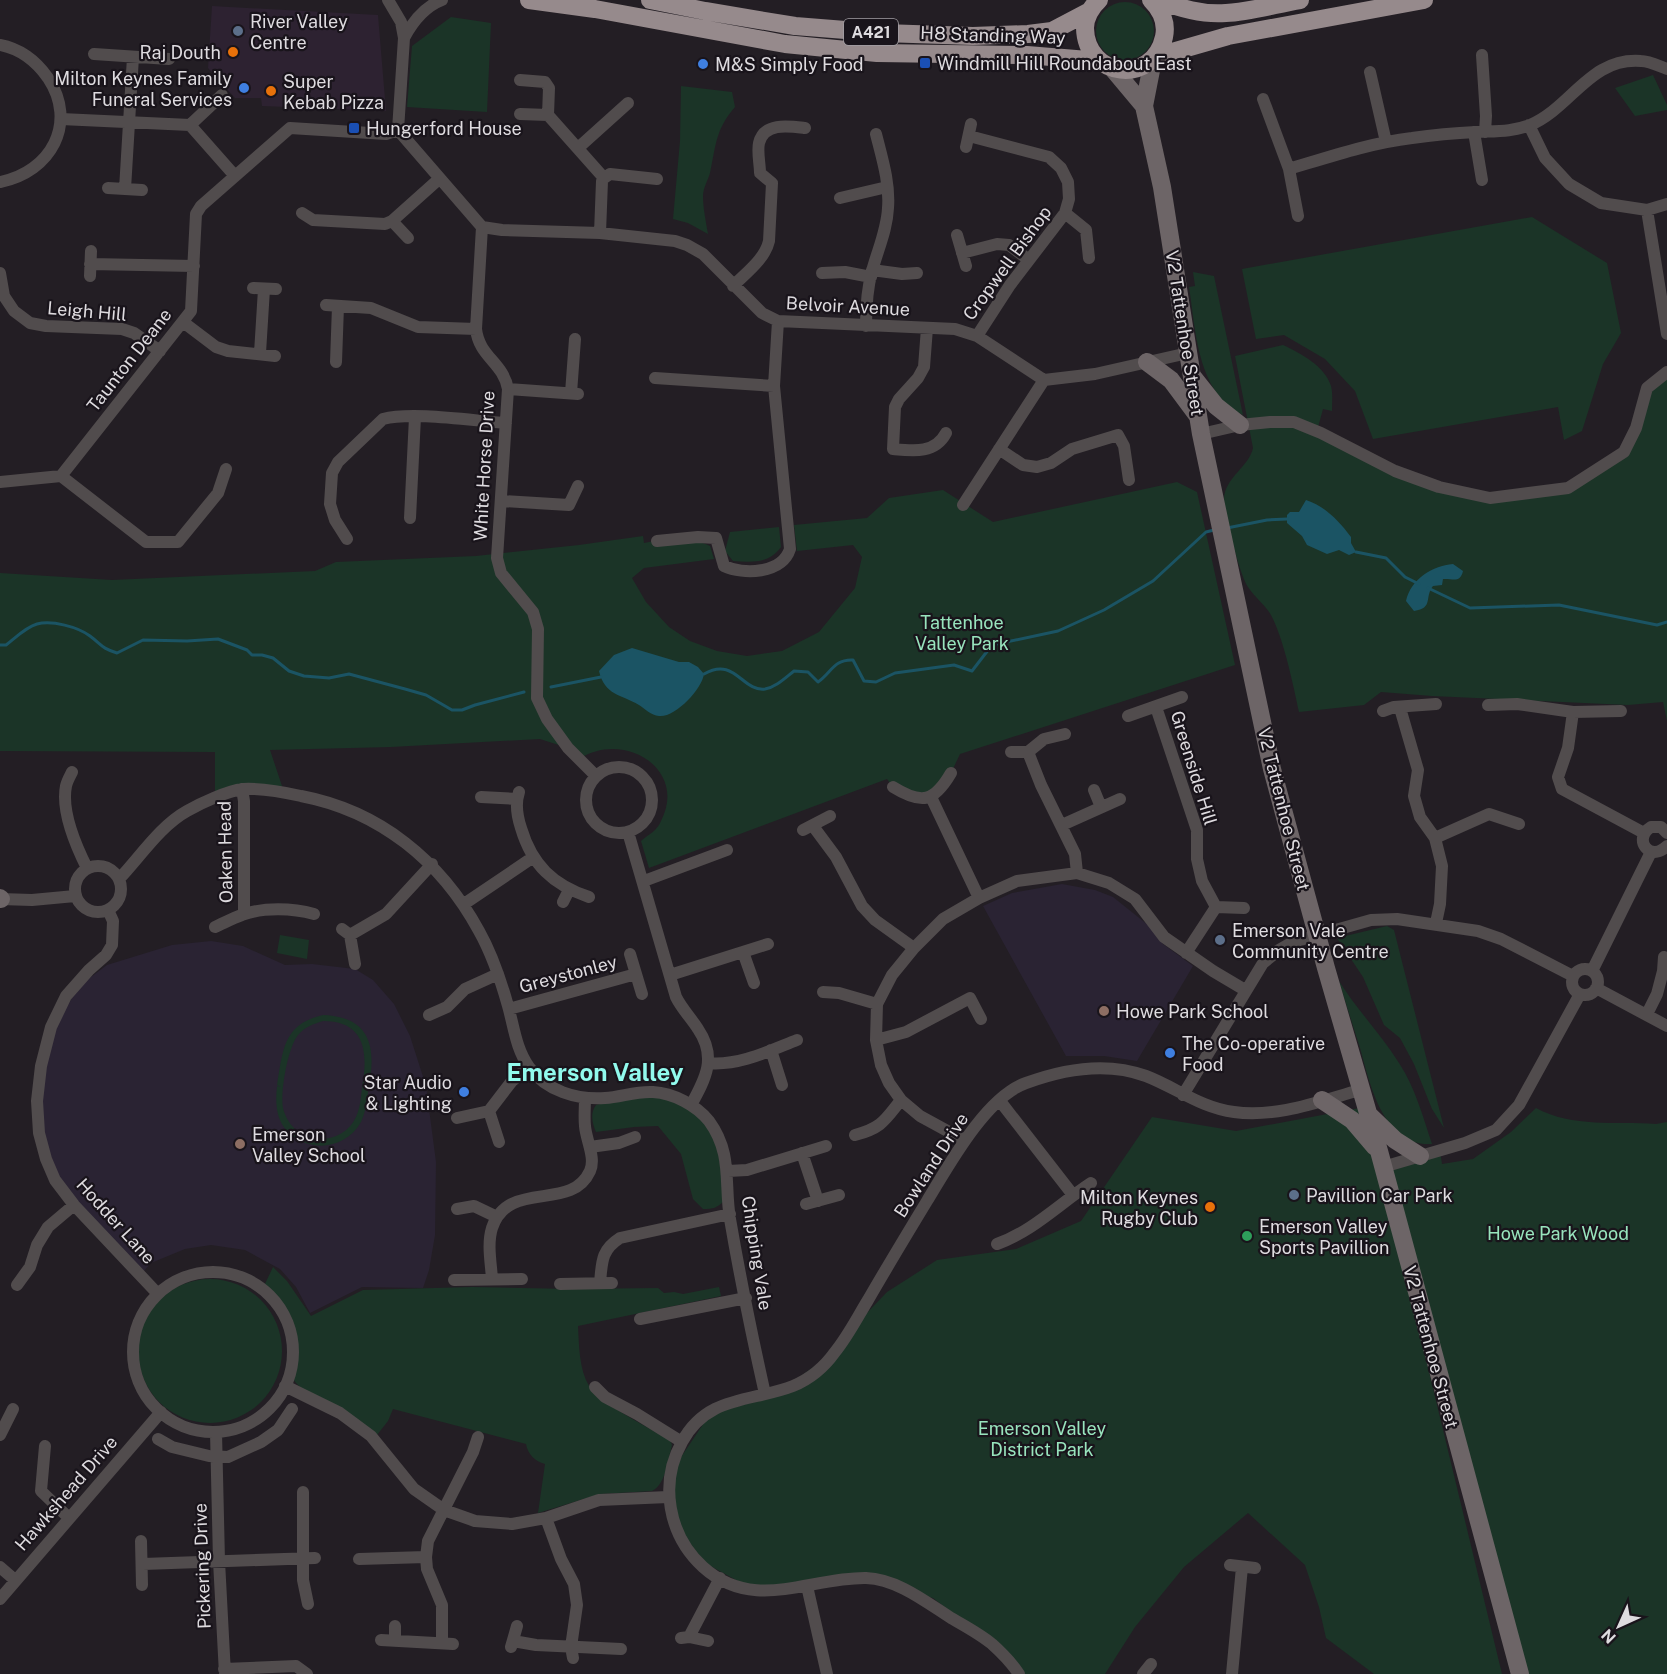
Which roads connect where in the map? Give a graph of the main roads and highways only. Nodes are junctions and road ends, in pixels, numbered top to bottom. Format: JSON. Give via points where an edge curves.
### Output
{"nodes":[{"id":1,"x":529,"y":0,"type":"edge"},
{"id":2,"x":651,"y":0,"type":"edge"},
{"id":3,"x":1151,"y":0,"type":"edge"},
{"id":4,"x":1158,"y":0,"type":"edge"},
{"id":5,"x":1300,"y":0,"type":"edge"},
{"id":6,"x":1424,"y":0,"type":"edge"},
{"id":7,"x":1095,"y":3,"type":"edge"},
{"id":8,"x":1154,"y":58,"type":"junction"},
{"id":9,"x":1107,"y":65,"type":"junction"}],
"edges":[{"from":1,"to":9,"type":"highway","name":"H8 Standing Way","number":"A421","via":[[784,44],[877,53],[1027,55]]},
{"from":2,"to":7,"type":"highway","name":"H8 Standing Way","number":"A421","via":[[795,26],[973,36],[1052,31]]},
{"from":3,"to":8,"type":"highway","via":[[1164,18],[1166,32]]},
{"from":4,"to":5,"type":"highway","via":[[1182,8],[1227,14]]},
{"from":6,"to":8,"type":"highway","number":"A421","via":[[1228,36]]},
{"from":7,"to":9,"type":"highway","number":"A421","via":[[1085,24],[1086,38],[1091,51]]},
{"from":8,"to":9,"type":"highway","number":"A421","via":[[1134,69]]}]}
